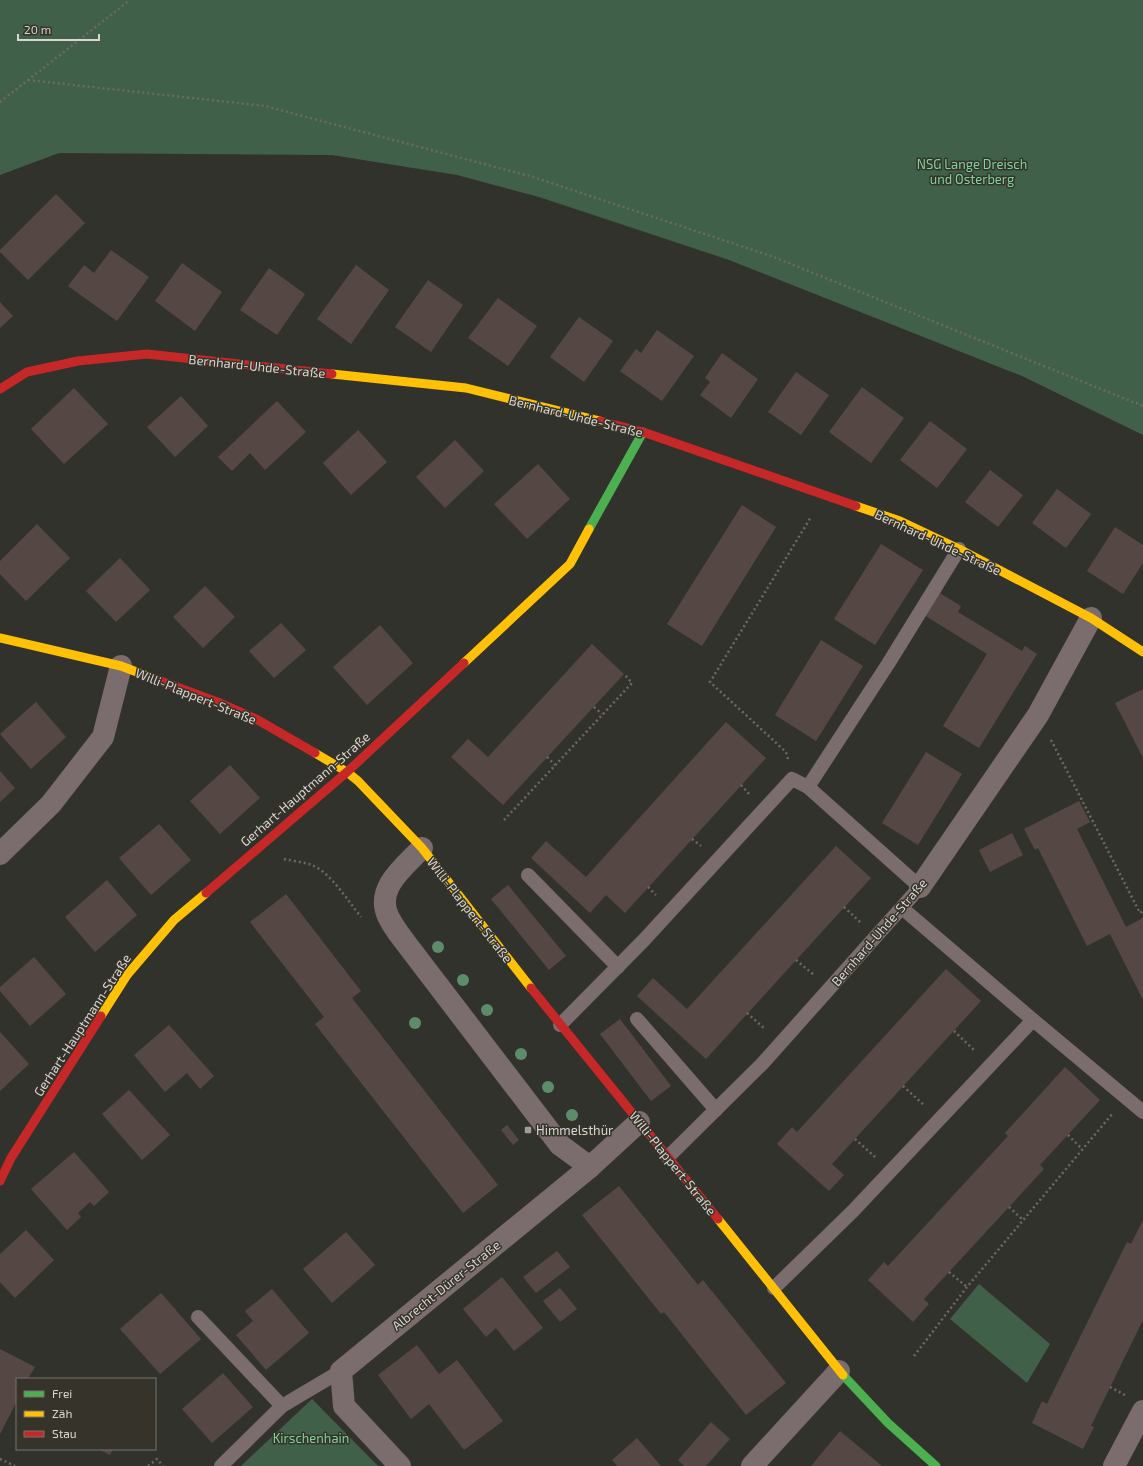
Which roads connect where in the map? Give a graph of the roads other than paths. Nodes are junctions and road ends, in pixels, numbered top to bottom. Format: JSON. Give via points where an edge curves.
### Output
{"nodes":[{"id":1,"x":0,"y":389,"type":"edge"},
{"id":2,"x":643,"y":432,"type":"junction"},
{"id":3,"x":959,"y":549,"type":"junction"},
{"id":4,"x":1091,"y":618,"type":"junction"},
{"id":5,"x":0,"y":638,"type":"edge"},
{"id":6,"x":1143,"y":652,"type":"edge"},
{"id":7,"x":121,"y":666,"type":"junction"},
{"id":8,"x":347,"y":772,"type":"junction"},
{"id":9,"x":808,"y":787,"type":"junction"},
{"id":10,"x":422,"y":848,"type":"junction"},
{"id":11,"x":0,"y":854,"type":"edge"},
{"id":12,"x":528,"y":875,"type":"dead end"},
{"id":13,"x":920,"y":888,"type":"junction"},
{"id":14,"x":902,"y":908,"type":"junction"},
{"id":15,"x":618,"y":966,"type":"junction"},
{"id":16,"x":637,"y":1019,"type":"dead end"},
{"id":17,"x":1033,"y":1020,"type":"junction"},
{"id":18,"x":560,"y":1025,"type":"junction"},
{"id":19,"x":716,"y":1110,"type":"junction"},
{"id":20,"x":1143,"y":1112,"type":"edge"},
{"id":21,"x":639,"y":1122,"type":"junction"},
{"id":22,"x":668,"y":1157,"type":"junction"},
{"id":23,"x":590,"y":1167,"type":"junction"},
{"id":24,"x":0,"y":1181,"type":"edge"},
{"id":25,"x":774,"y":1288,"type":"junction"},
{"id":26,"x":198,"y":1317,"type":"dead end"},
{"id":27,"x":341,"y":1371,"type":"junction"},
{"id":28,"x":839,"y":1371,"type":"junction"},
{"id":29,"x":1135,"y":1403,"type":"edge"},
{"id":30,"x":282,"y":1406,"type":"junction"},
{"id":31,"x":221,"y":1466,"type":"edge"},
{"id":32,"x":400,"y":1466,"type":"edge"},
{"id":33,"x":752,"y":1466,"type":"edge"},
{"id":34,"x":936,"y":1466,"type":"edge"},
{"id":35,"x":1114,"y":1466,"type":"edge"}],
"edges":[{"from":1,"to":2,"type":"street","name":"Bernhard-Uhde-Straße","via":[[27,372],[78,361],[147,354],[466,388]]},
{"from":2,"to":3,"type":"street","name":"Bernhard-Uhde-Straße","via":[[900,521]]},
{"from":2,"to":8,"type":"street","name":"Gerhart-Hauptmann-Straße","via":[[570,564]]},
{"from":3,"to":4,"type":"street","name":"Bernhard-Uhde-Straße"},
{"from":3,"to":9,"type":"lane"},
{"from":4,"to":6,"type":"street","name":"Bernhard-Uhde-Straße"},
{"from":4,"to":13,"type":"street","name":"Bernhard-Uhde-Straße","via":[[1038,715]]},
{"from":5,"to":7,"type":"street","name":"Willi-Plappert-Straße"},
{"from":7,"to":8,"type":"street","name":"Willi-Plappert-Straße","via":[[240,712]]},
{"from":7,"to":11,"type":"street","via":[[103,737],[51,804]]},
{"from":8,"to":10,"type":"street","name":"Willi-Plappert-Straße","via":[[371,793]]},
{"from":8,"to":24,"type":"street","name":"Gerhart-Hauptmann-Straße","via":[[174,920],[127,974],[11,1158]]},
{"from":9,"to":13,"type":"lane"},
{"from":9,"to":15,"type":"lane","via":[[792,780]]},
{"from":10,"to":18,"type":"street","name":"Willi-Plappert-Straße"},
{"from":10,"to":23,"type":"street","name":"Willi-Plappert-Straße","via":[[396,875],[388,888],[384,900],[387,915],[560,1145]]},
{"from":12,"to":15,"type":"lane"},
{"from":13,"to":14,"type":"lane","name":"Bernhard-Uhde-Straße"},
{"from":14,"to":17,"type":"lane"},
{"from":14,"to":19,"type":"lane","name":"Bernhard-Uhde-Straße","via":[[762,1064]]},
{"from":15,"to":18,"type":"lane"},
{"from":16,"to":19,"type":"lane"},
{"from":17,"to":20,"type":"lane"},
{"from":17,"to":25,"type":"lane","via":[[853,1212]]},
{"from":18,"to":21,"type":"street","name":"Willi-Plappert-Straße"},
{"from":19,"to":22,"type":"lane","name":"Bernhard-Uhde-Straße"},
{"from":21,"to":22,"type":"street","name":"Willi-Plappert-Straße"},
{"from":21,"to":23,"type":"street","name":"Albrecht-Dürer-Straße"},
{"from":22,"to":25,"type":"street","name":"Willi-Plappert-Straße"},
{"from":23,"to":27,"type":"street","name":"Albrecht-Dürer-Straße"},
{"from":25,"to":28,"type":"street","name":"Willi-Plappert-Straße"},
{"from":26,"to":30,"type":"lane"},
{"from":27,"to":30,"type":"lane"},
{"from":27,"to":32,"type":"street","via":[[344,1406]]},
{"from":28,"to":33,"type":"street"},
{"from":28,"to":34,"type":"street","name":"Willi-Plappert-Straße","via":[[888,1423]]},
{"from":29,"to":35,"type":"street"},
{"from":30,"to":31,"type":"lane"}]}
